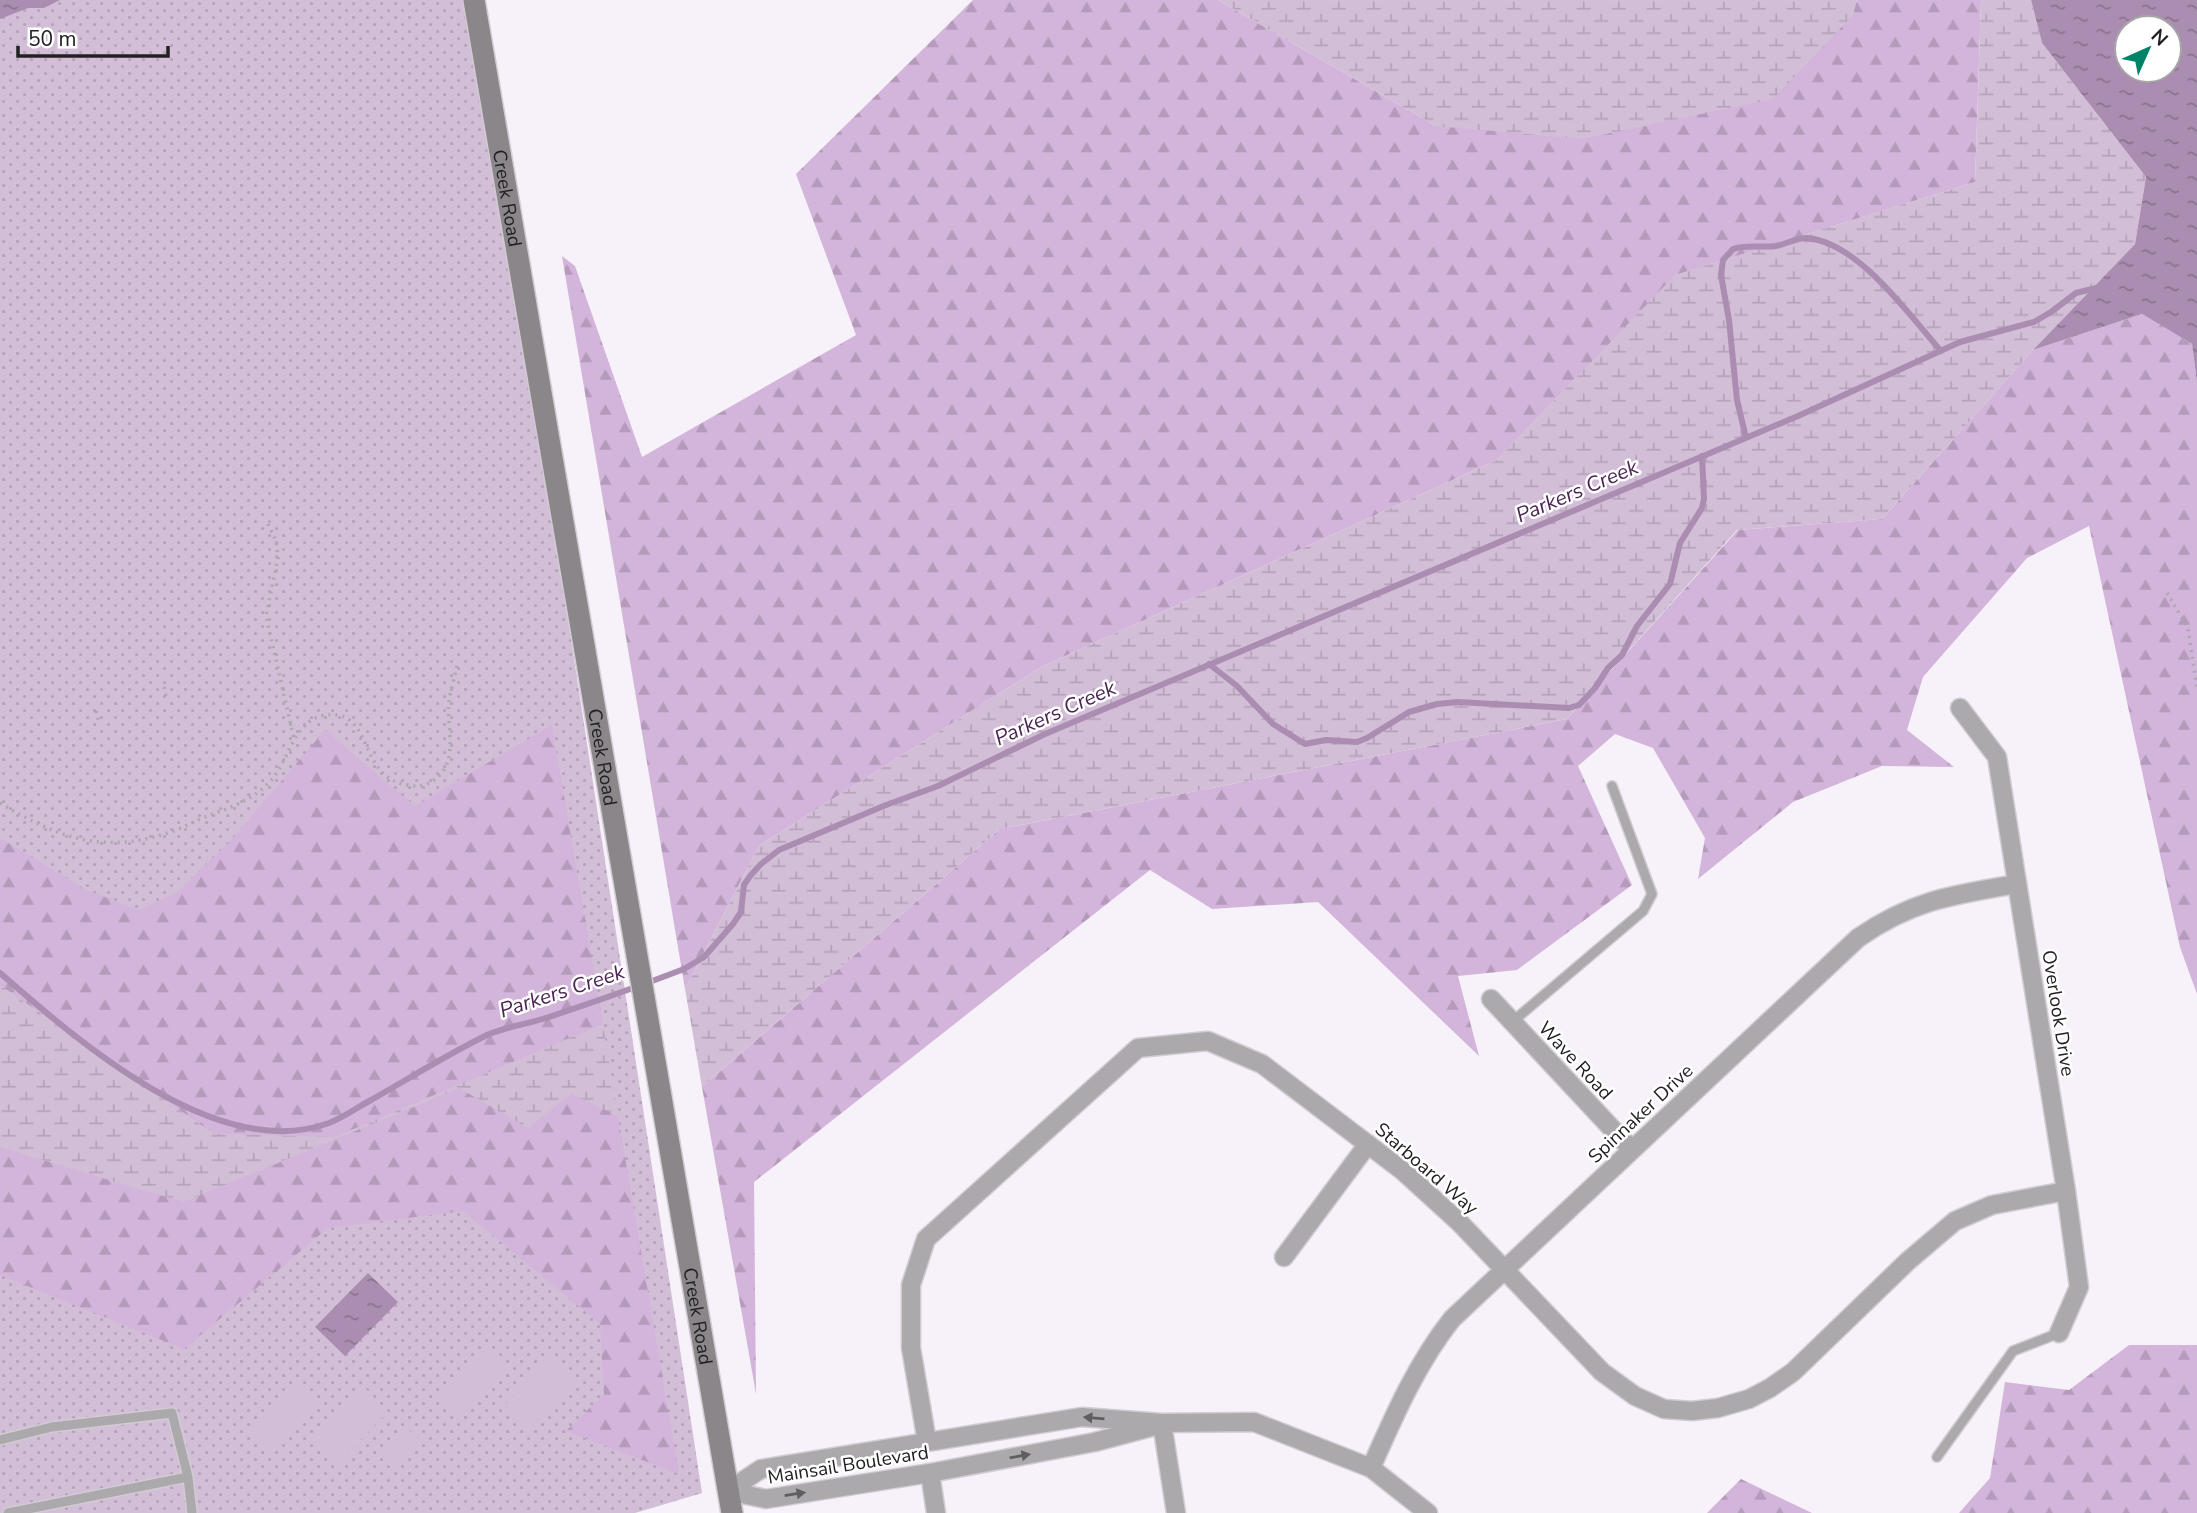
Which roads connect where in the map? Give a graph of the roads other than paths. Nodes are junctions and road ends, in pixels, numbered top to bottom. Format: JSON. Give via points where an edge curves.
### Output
{"nodes":[{"id":1,"x":474,"y":0,"type":"edge"},
{"id":2,"x":1960,"y":708,"type":"dead end"},
{"id":3,"x":1612,"y":786,"type":"dead end"},
{"id":4,"x":2017,"y":884,"type":"junction"},
{"id":5,"x":1491,"y":999,"type":"dead end"},
{"id":6,"x":1512,"y":1022,"type":"junction"},
{"id":7,"x":1368,"y":1144,"type":"junction"},
{"id":8,"x":1632,"y":1150,"type":"junction"},
{"id":9,"x":2066,"y":1191,"type":"junction"},
{"id":10,"x":1284,"y":1256,"type":"dead end"},
{"id":11,"x":1505,"y":1270,"type":"junction"},
{"id":12,"x":2059,"y":1333,"type":"joint"},
{"id":13,"x":1162,"y":1423,"type":"junction"},
{"id":14,"x":0,"y":1440,"type":"edge"},
{"id":15,"x":927,"y":1442,"type":"junction"},
{"id":16,"x":1937,"y":1457,"type":"dead end"},
{"id":17,"x":1371,"y":1468,"type":"junction"},
{"id":18,"x":930,"y":1473,"type":"junction"},
{"id":19,"x":188,"y":1477,"type":"junction"},
{"id":20,"x":728,"y":1491,"type":"junction"},
{"id":21,"x":8,"y":1513,"type":"edge"},
{"id":22,"x":192,"y":1513,"type":"edge"},
{"id":23,"x":732,"y":1513,"type":"edge"},
{"id":24,"x":936,"y":1513,"type":"edge"},
{"id":25,"x":1176,"y":1513,"type":"edge"},
{"id":26,"x":1428,"y":1513,"type":"edge"}],
"edges":[{"from":1,"to":20,"type":"main road","name":"Creek Road"},
{"from":2,"to":4,"type":"street","name":"Overlook Drive","via":[[1997,757]]},
{"from":3,"to":6,"type":"lane","via":[[1652,894],[1643,911]]},
{"from":4,"to":8,"type":"street","name":"Spinnaker Drive","via":[[1934,899],[1886,919],[1858,938]]},
{"from":4,"to":9,"type":"street","name":"Overlook Drive"},
{"from":5,"to":6,"type":"street","name":"Wave Road"},
{"from":6,"to":8,"type":"street","name":"Wave Road"},
{"from":7,"to":10,"type":"street"},
{"from":7,"to":11,"type":"street","name":"Starboard Way","via":[[1460,1223]]},
{"from":7,"to":15,"type":"street","name":"Starboard Way","via":[[1262,1064],[1208,1041],[1138,1048],[926,1239],[911,1286],[911,1348]]},
{"from":8,"to":11,"type":"street","name":"Spinnaker Drive"},
{"from":9,"to":11,"type":"street","name":"Starboard Way","via":[[1993,1205],[1955,1221],[1793,1373],[1749,1399],[1718,1408],[1664,1409],[1635,1395],[1602,1372]]},
{"from":9,"to":12,"type":"street","name":"Overlook Drive","via":[[2080,1287]]},
{"from":11,"to":17,"type":"street","name":"Spinnaker Drive","via":[[1435,1340]]},
{"from":12,"to":16,"type":"lane","via":[[2013,1351]]},
{"from":13,"to":15,"type":"street","name":"Mainsail Boulevard","one_way":true,"via":[[1082,1417]]},
{"from":13,"to":17,"type":"street","name":"Mainsail Boulevard","via":[[1254,1422]]},
{"from":18,"to":13,"type":"street","name":"Mainsail Boulevard","one_way":true,"via":[[1095,1442]]},
{"from":13,"to":25,"type":"street"},
{"from":14,"to":19,"type":"lane","via":[[52,1427],[172,1413]]},
{"from":15,"to":20,"type":"street","name":"Mainsail Boulevard","via":[[761,1469]]},
{"from":17,"to":26,"type":"street","name":"Mainsail Boulevard"},
{"from":20,"to":18,"type":"street","name":"Mainsail Boulevard","one_way":true,"via":[[766,1499]]},
{"from":18,"to":24,"type":"street"},
{"from":19,"to":21,"type":"lane"},
{"from":19,"to":22,"type":"lane"},
{"from":20,"to":23,"type":"main road","name":"Creek Road"}]}
